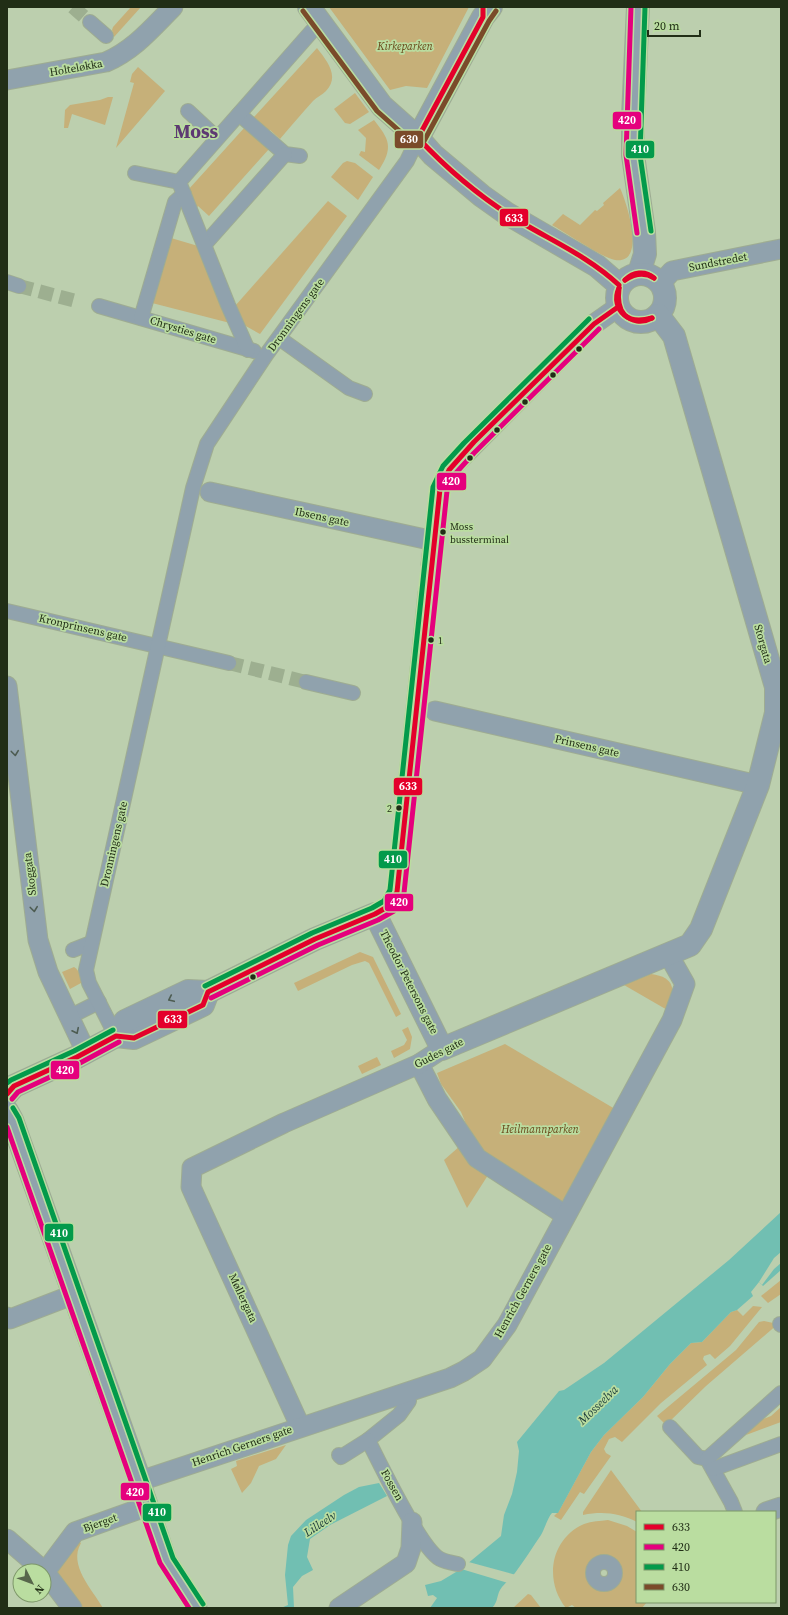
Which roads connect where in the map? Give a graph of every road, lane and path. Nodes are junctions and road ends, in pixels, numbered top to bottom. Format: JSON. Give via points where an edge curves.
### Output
{"nodes":[{"id":1,"x":173,"y":7,"type":"edge"},
{"id":2,"x":310,"y":7,"type":"edge"},
{"id":3,"x":638,"y":7,"type":"edge"},
{"id":4,"x":486,"y":10,"type":"edge"},
{"id":5,"x":90,"y":22,"type":"tunnel mouth"},
{"id":6,"x":312,"y":31,"type":"dead end"},
{"id":7,"x":106,"y":36,"type":"dead end"},
{"id":8,"x":7,"y":80,"type":"edge"},
{"id":9,"x":188,"y":111,"type":"dead end"},
{"id":10,"x":239,"y":114,"type":"junction"},
{"id":11,"x":217,"y":138,"type":"junction"},
{"id":12,"x":418,"y":138,"type":"junction"},
{"id":13,"x":285,"y":154,"type":"junction"},
{"id":14,"x":300,"y":156,"type":"dead end"},
{"id":15,"x":135,"y":173,"type":"dead end"},
{"id":16,"x":181,"y":188,"type":"junction"},
{"id":17,"x":204,"y":244,"type":"junction"},
{"id":18,"x":781,"y":249,"type":"edge"},
{"id":19,"x":639,"y":273,"type":"junction"},
{"id":20,"x":661,"y":283,"type":"junction"},
{"id":21,"x":620,"y":285,"type":"junction"},
{"id":22,"x":99,"y":306,"type":"dead end"},
{"id":23,"x":618,"y":307,"type":"junction"},
{"id":24,"x":658,"y":315,"type":"junction"},
{"id":25,"x":141,"y":318,"type":"junction"},
{"id":26,"x":279,"y":338,"type":"junction"},
{"id":27,"x":248,"y":350,"type":"junction"},
{"id":28,"x":266,"y":355,"type":"junction"},
{"id":29,"x":365,"y":394,"type":"dead end"},
{"id":30,"x":202,"y":490,"type":"junction"},
{"id":31,"x":434,"y":541,"type":"junction"},
{"id":32,"x":431,"y":565,"type":"tunnel mouth"},
{"id":33,"x":428,"y":593,"type":"tunnel mouth"},
{"id":34,"x":7,"y":611,"type":"edge"},
{"id":35,"x":159,"y":646,"type":"junction"},
{"id":36,"x":229,"y":663,"type":"tunnel mouth"},
{"id":37,"x":306,"y":682,"type":"tunnel mouth"},
{"id":38,"x":7,"y":686,"type":"edge"},
{"id":39,"x":353,"y":693,"type":"dead end"},
{"id":40,"x":417,"y":707,"type":"junction"},
{"id":41,"x":435,"y":711,"type":"joint"},
{"id":42,"x":758,"y":785,"type":"junction"},
{"id":43,"x":375,"y":914,"type":"junction"},
{"id":44,"x":91,"y":943,"type":"junction"},
{"id":45,"x":690,"y":945,"type":"joint"},
{"id":46,"x":73,"y":950,"type":"dead end"},
{"id":47,"x":668,"y":954,"type":"junction"},
{"id":48,"x":99,"y":1002,"type":"junction"},
{"id":49,"x":77,"y":1013,"type":"dead end"},
{"id":50,"x":116,"y":1036,"type":"junction"},
{"id":51,"x":442,"y":1049,"type":"junction"},
{"id":52,"x":86,"y":1052,"type":"junction"},
{"id":53,"x":419,"y":1064,"type":"junction"},
{"id":54,"x":7,"y":1094,"type":"edge"},
{"id":55,"x":7,"y":1111,"type":"edge"},
{"id":56,"x":192,"y":1168,"type":"joint"},
{"id":57,"x":565,"y":1215,"type":"junction"},
{"id":58,"x":75,"y":1294,"type":"junction"},
{"id":59,"x":7,"y":1317,"type":"edge"},
{"id":60,"x":781,"y":1393,"type":"edge"},
{"id":61,"x":409,"y":1401,"type":"dead end"},
{"id":62,"x":300,"y":1426,"type":"junction"},
{"id":63,"x":670,"y":1427,"type":"dead end"},
{"id":64,"x":368,"y":1440,"type":"junction"},
{"id":65,"x":781,"y":1444,"type":"edge"},
{"id":66,"x":339,"y":1455,"type":"dead end"},
{"id":67,"x":710,"y":1464,"type":"junction"},
{"id":68,"x":140,"y":1481,"type":"junction"},
{"id":69,"x":148,"y":1506,"type":"junction"},
{"id":70,"x":781,"y":1507,"type":"edge"},
{"id":71,"x":734,"y":1511,"type":"edge"},
{"id":72,"x":769,"y":1511,"type":"edge"},
{"id":73,"x":412,"y":1522,"type":"junction"},
{"id":74,"x":7,"y":1540,"type":"edge"},
{"id":75,"x":34,"y":1563,"type":"edge"},
{"id":76,"x":52,"y":1563,"type":"edge"},
{"id":77,"x":458,"y":1564,"type":"dead end"},
{"id":78,"x":52,"y":1581,"type":"edge"},
{"id":79,"x":72,"y":1608,"type":"edge"},
{"id":80,"x":197,"y":1608,"type":"edge"},
{"id":81,"x":339,"y":1608,"type":"edge"}],
"edges":[{"from":1,"to":8,"type":"street","name":"Holteløkka","via":[[136,45],[120,56],[106,62]]},
{"from":2,"to":12,"type":"street","via":[[382,106]]},
{"from":3,"to":19,"type":"street","via":[[633,155],[645,254]]},
{"from":4,"to":12,"type":"street","name":"Dronningens gate"},
{"from":5,"to":7,"type":"street"},
{"from":6,"to":10,"type":"street"},
{"from":9,"to":11,"type":"street"},
{"from":10,"to":11,"type":"street"},
{"from":10,"to":13,"type":"street"},
{"from":11,"to":16,"type":"street"},
{"from":12,"to":21,"type":"street","via":[[433,155],[482,196],[506,213],[597,266]]},
{"from":12,"to":26,"type":"street","name":"Dronningens gate","via":[[407,162]]},
{"from":13,"to":14,"type":"street"},
{"from":13,"to":17,"type":"street"},
{"from":15,"to":16,"type":"street"},
{"from":16,"to":17,"type":"street"},
{"from":16,"to":25,"type":"street"},
{"from":17,"to":27,"type":"street"},
{"from":18,"to":20,"type":"street","name":"Sundstredet","via":[[672,271]]},
{"from":19,"to":20,"type":"street","via":[[651,275]]},
{"from":19,"to":21,"type":"street","via":[[631,275]]},
{"from":20,"to":24,"type":"street","via":[[666,299]]},
{"from":21,"to":23,"type":"street","via":[[616,294]]},
{"from":22,"to":25,"type":"street","name":"Chrysties gate"},
{"from":23,"to":24,"type":"street","via":[[624,315],[638,322],[646,322]]},
{"from":23,"to":31,"type":"street","via":[[594,324],[449,470],[440,489]]},
{"from":24,"to":42,"type":"street","name":"Storgata","via":[[674,336],[776,688],[776,713]]},
{"from":25,"to":27,"type":"street","name":"Chrysties gate"},
{"from":26,"to":28,"type":"street","name":"Dronningens gate"},
{"from":26,"to":29,"type":"street","via":[[349,388]]},
{"from":27,"to":28,"type":"street","name":"Chrysties gate"},
{"from":28,"to":30,"type":"street","name":"Dronningens gate","via":[[207,444]]},
{"from":30,"to":31,"type":"street","name":"Ibsens gate"},
{"from":30,"to":35,"type":"street","name":"Dronningens gate"},
{"from":31,"to":32,"type":"street"},
{"from":33,"to":40,"type":"street"},
{"from":34,"to":35,"type":"street","name":"Kronprinsens gate"},
{"from":35,"to":36,"type":"street"},
{"from":35,"to":44,"type":"street","name":"Dronningens gate"},
{"from":37,"to":39,"type":"street"},
{"from":38,"to":52,"type":"street","name":"Skoggata","one_way":true,"via":[[38,940],[55,988]]},
{"from":40,"to":41,"type":"street","name":"Prinsens gate"},
{"from":40,"to":43,"type":"street","via":[[397,892],[389,906]]},
{"from":41,"to":42,"type":"street","name":"Prinsens gate"},
{"from":42,"to":45,"type":"street","name":"Storgata","via":[[701,929]]},
{"from":43,"to":50,"type":"street","via":[[315,939],[208,992],[203,1005],[134,1038]]},
{"from":43,"to":51,"type":"street","name":"Theodor Petersons gate"},
{"from":44,"to":46,"type":"street"},
{"from":44,"to":48,"type":"street","name":"Dronningens gate","via":[[86,970],[89,983]]},
{"from":45,"to":47,"type":"street","name":"Gudes gate"},
{"from":47,"to":51,"type":"street","name":"Gudes gate"},
{"from":47,"to":57,"type":"street","name":"Henrich Gerners gate","via":[[685,984],[665,1034]]},
{"from":48,"to":49,"type":"street"},
{"from":48,"to":50,"type":"street","name":"Dronningens gate"},
{"from":50,"to":52,"type":"street"},
{"from":51,"to":53,"type":"street","name":"Gudes gate"},
{"from":52,"to":54,"type":"street","via":[[14,1086]]},
{"from":53,"to":56,"type":"street","name":"Gudes gate","via":[[284,1123]]},
{"from":53,"to":57,"type":"street","via":[[437,1099],[477,1158]]},
{"from":55,"to":58,"type":"street"},
{"from":56,"to":62,"type":"street","name":"Møllergata","via":[[191,1187]]},
{"from":57,"to":62,"type":"street","name":"Henrich Gerners gate","via":[[507,1325],[474,1365],[450,1378]]},
{"from":58,"to":59,"type":"street","via":[[10,1319]]},
{"from":58,"to":68,"type":"street"},
{"from":60,"to":67,"type":"street"},
{"from":61,"to":64,"type":"street","via":[[399,1415]]},
{"from":62,"to":68,"type":"street","name":"Henrich Gerners gate"},
{"from":63,"to":67,"type":"street","via":[[698,1457]]},
{"from":64,"to":66,"type":"street","via":[[342,1457]]},
{"from":64,"to":73,"type":"street","name":"Fossen"},
{"from":65,"to":67,"type":"street"},
{"from":67,"to":71,"type":"street"},
{"from":68,"to":69,"type":"street"},
{"from":69,"to":76,"type":"street","name":"Bjerget","via":[[75,1532]]},
{"from":69,"to":80,"type":"street","via":[[168,1561]]},
{"from":70,"to":72,"type":"street"},
{"from":73,"to":77,"type":"street","name":"Fossen","via":[[431,1552],[440,1559]]},
{"from":73,"to":81,"type":"street","via":[[411,1548],[406,1563]]},
{"from":74,"to":75,"type":"street"},
{"from":78,"to":79,"type":"street"}]}
